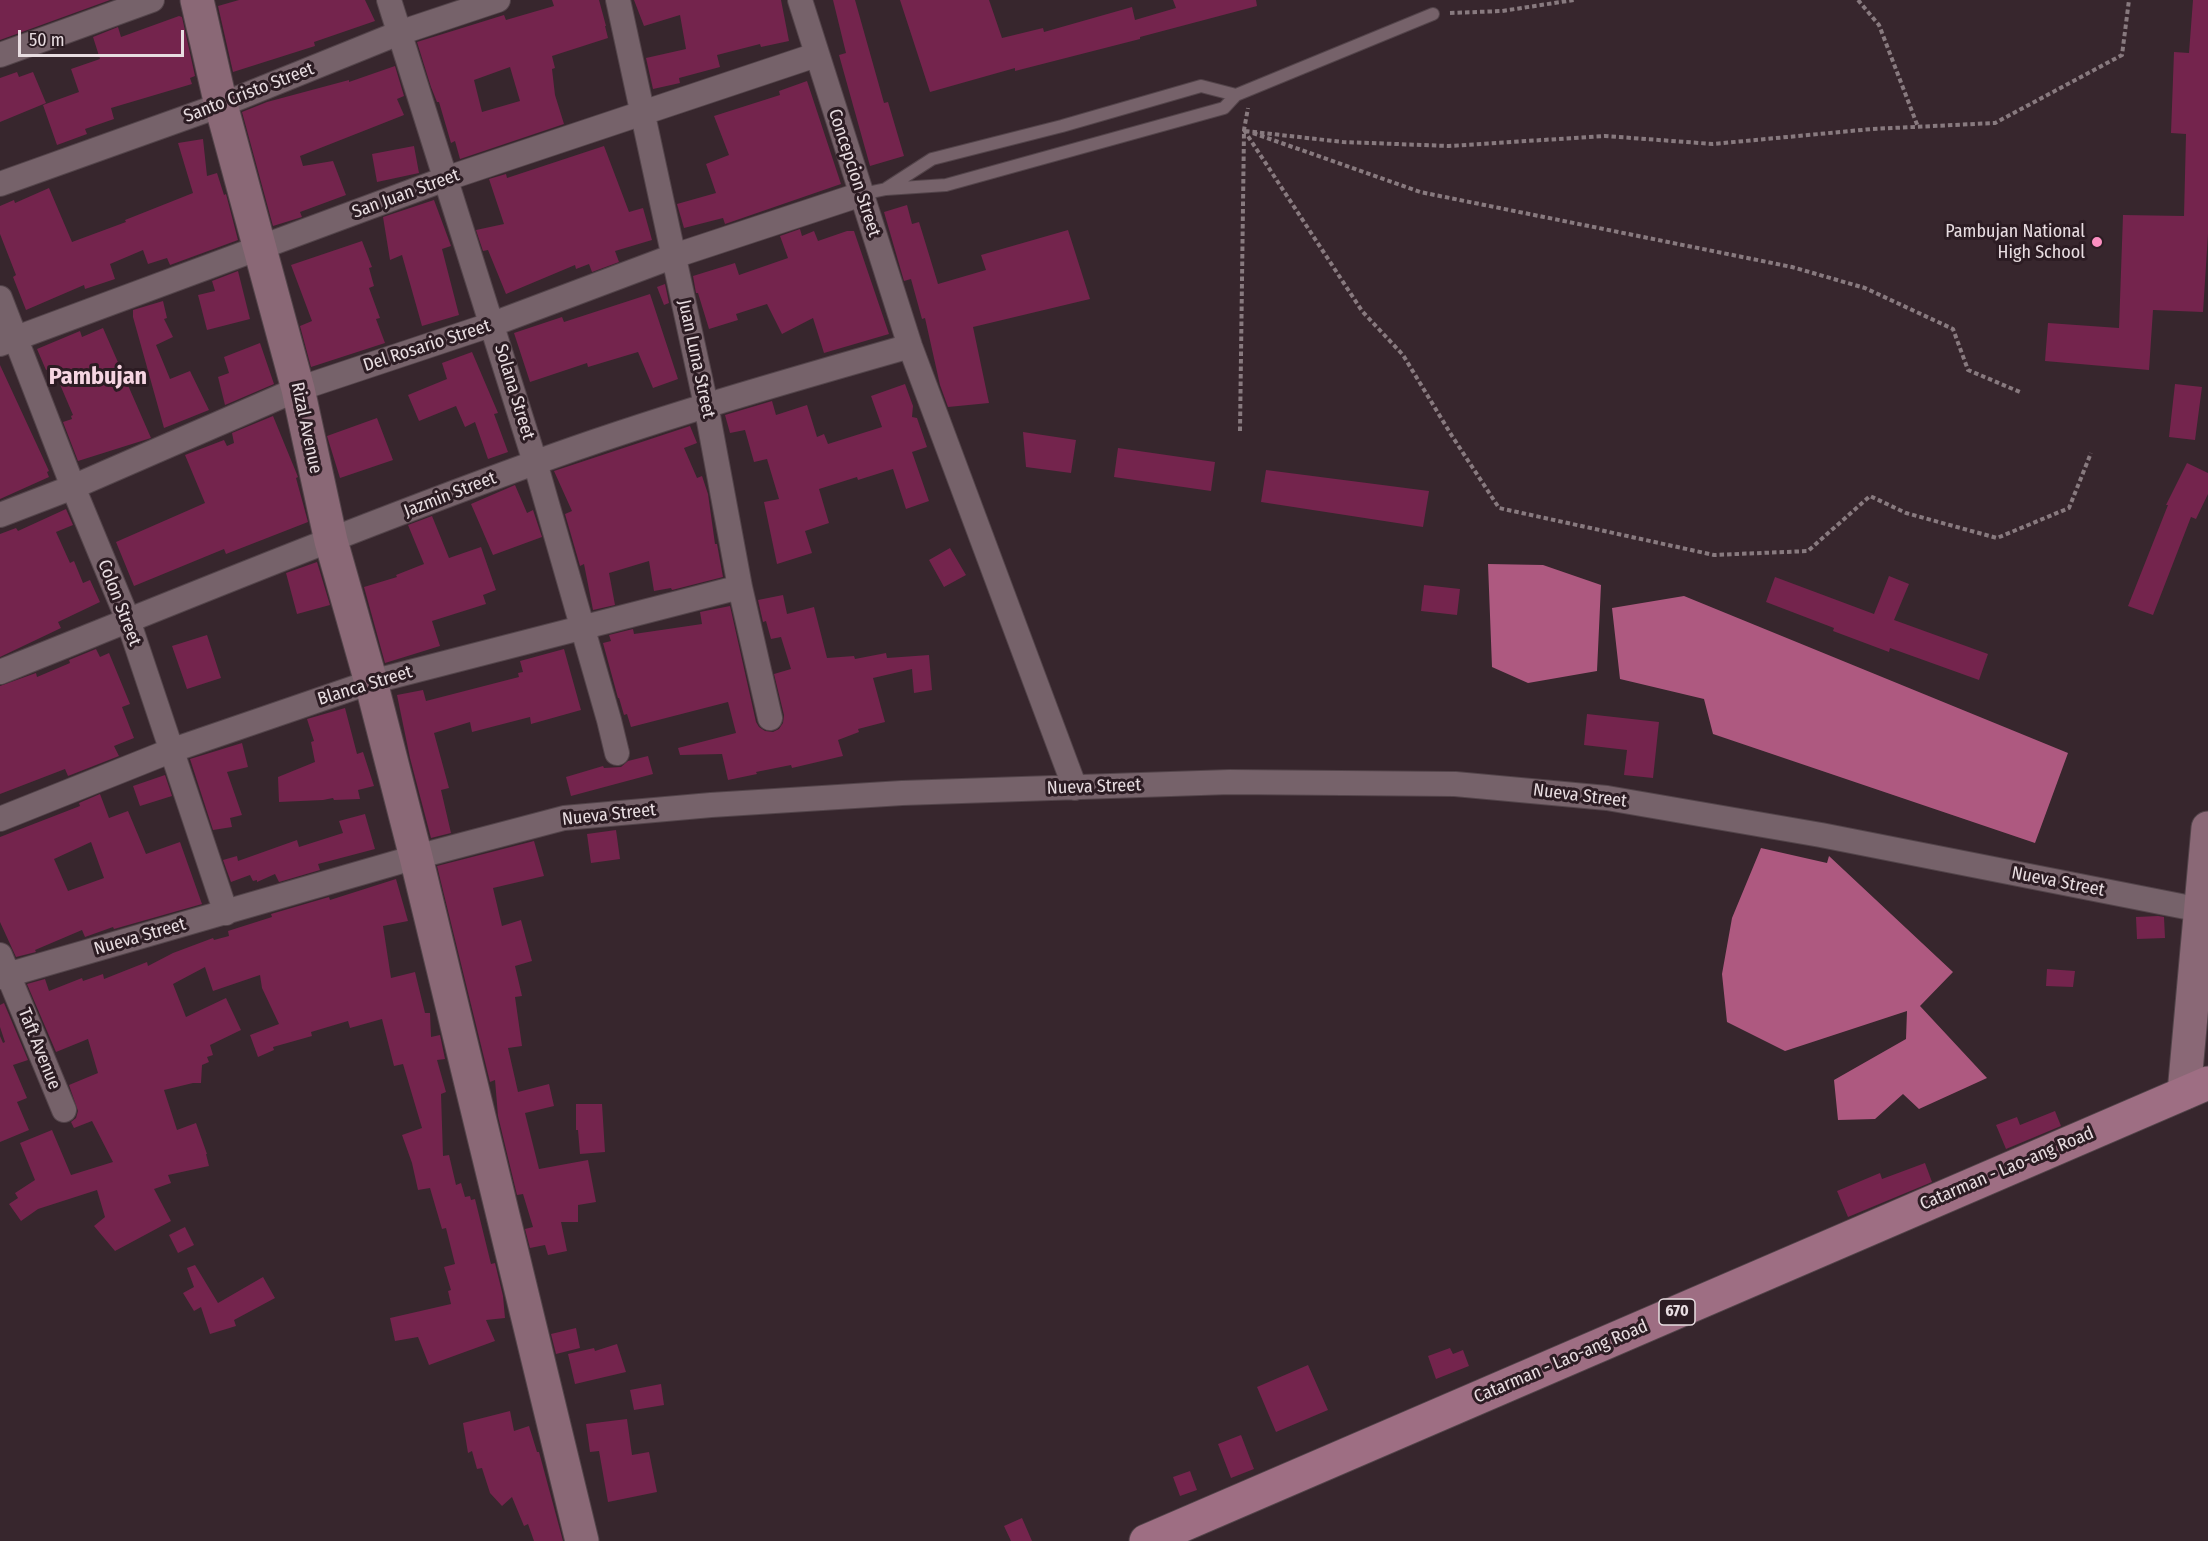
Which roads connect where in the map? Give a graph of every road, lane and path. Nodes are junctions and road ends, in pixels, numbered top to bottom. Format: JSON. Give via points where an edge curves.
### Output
{"nodes":[{"id":1,"x":152,"y":0,"type":"edge"},
{"id":2,"x":197,"y":0,"type":"edge"},
{"id":3,"x":388,"y":0,"type":"edge"},
{"id":4,"x":498,"y":0,"type":"edge"},
{"id":5,"x":618,"y":0,"type":"edge"},
{"id":6,"x":800,"y":0,"type":"edge"},
{"id":7,"x":1574,"y":0,"type":"edge"},
{"id":8,"x":1858,"y":0,"type":"edge"},
{"id":9,"x":2129,"y":0,"type":"edge"},
{"id":10,"x":1433,"y":14,"type":"joint"},
{"id":11,"x":399,"y":33,"type":"junction"},
{"id":12,"x":0,"y":55,"type":"edge"},
{"id":13,"x":816,"y":56,"type":"junction"},
{"id":14,"x":1250,"y":89,"type":"junction"},
{"id":15,"x":1236,"y":95,"type":"junction"},
{"id":16,"x":221,"y":105,"type":"junction"},
{"id":17,"x":643,"y":114,"type":"junction"},
{"id":18,"x":1918,"y":127,"type":"junction"},
{"id":19,"x":1244,"y":130,"type":"junction"},
{"id":20,"x":445,"y":179,"type":"junction"},
{"id":21,"x":0,"y":184,"type":"edge"},
{"id":22,"x":886,"y":189,"type":"junction"},
{"id":23,"x":862,"y":194,"type":"junction"},
{"id":24,"x":261,"y":246,"type":"junction"},
{"id":25,"x":674,"y":256,"type":"junction"},
{"id":26,"x":0,"y":298,"type":"edge"},
{"id":27,"x":493,"y":324,"type":"junction"},
{"id":28,"x":8,"y":341,"type":"edge"},
{"id":29,"x":910,"y":346,"type":"junction"},
{"id":30,"x":298,"y":389,"type":"junction"},
{"id":31,"x":2020,"y":392,"type":"dead end"},
{"id":32,"x":706,"y":405,"type":"junction"},
{"id":33,"x":1240,"y":431,"type":"dead end"},
{"id":34,"x":2091,"y":453,"type":"dead end"},
{"id":35,"x":535,"y":462,"type":"junction"},
{"id":36,"x":73,"y":487,"type":"junction"},
{"id":37,"x":0,"y":515,"type":"edge"},
{"id":38,"x":331,"y":541,"type":"junction"},
{"id":39,"x":740,"y":587,"type":"junction"},
{"id":40,"x":128,"y":620,"type":"junction"},
{"id":41,"x":583,"y":627,"type":"junction"},
{"id":42,"x":0,"y":672,"type":"edge"},
{"id":43,"x":371,"y":682,"type":"junction"},
{"id":44,"x":770,"y":718,"type":"dead end"},
{"id":45,"x":170,"y":751,"type":"junction"},
{"id":46,"x":617,"y":753,"type":"dead end"},
{"id":47,"x":1075,"y":788,"type":"junction"},
{"id":48,"x":0,"y":819,"type":"edge"},
{"id":49,"x":2208,"y":828,"type":"edge"},
{"id":50,"x":416,"y":857,"type":"junction"},
{"id":51,"x":2201,"y":910,"type":"junction"},
{"id":52,"x":225,"y":913,"type":"junction"},
{"id":53,"x":3,"y":968,"type":"edge"},
{"id":54,"x":2196,"y":1088,"type":"edge"},
{"id":55,"x":64,"y":1110,"type":"dead end"},
{"id":56,"x":582,"y":1541,"type":"edge"},
{"id":57,"x":1146,"y":1541,"type":"edge"}],
"edges":[{"from":1,"to":12,"type":"street"},
{"from":2,"to":16,"type":"street","name":"Rizal Avenue"},
{"from":3,"to":11,"type":"street","name":"Solana Street"},
{"from":4,"to":11,"type":"street","name":"Santo Cristo Street"},
{"from":5,"to":17,"type":"street","name":"Juan Luna Street"},
{"from":6,"to":13,"type":"street","name":"Concepcion Street"},
{"from":7,"to":10,"type":"path","via":[[1502,11]]},
{"from":8,"to":18,"type":"path","via":[[1879,25]]},
{"from":9,"to":18,"type":"path","via":[[2122,56],[1995,123]]},
{"from":10,"to":14,"type":"lane"},
{"from":11,"to":16,"type":"street","name":"Santo Cristo Street"},
{"from":11,"to":20,"type":"street","name":"Solana Street"},
{"from":13,"to":17,"type":"street","name":"San Juan Street"},
{"from":13,"to":23,"type":"street","name":"Concepcion Street"},
{"from":14,"to":15,"type":"lane"},
{"from":14,"to":19,"type":"path"},
{"from":15,"to":22,"type":"lane","via":[[1224,108],[946,185]]},
{"from":15,"to":22,"type":"lane","via":[[1201,86],[932,159]]},
{"from":16,"to":21,"type":"street","name":"Santo Cristo Street"},
{"from":16,"to":24,"type":"street","name":"Rizal Avenue"},
{"from":17,"to":20,"type":"street","name":"San Juan Street"},
{"from":17,"to":25,"type":"street","name":"Juan Luna Street"},
{"from":18,"to":19,"type":"path","via":[[1713,144],[1605,136],[1449,146],[1343,142]]},
{"from":19,"to":31,"type":"path","via":[[1420,192],[1792,267],[1865,288],[1953,328],[1968,370]]},
{"from":19,"to":33,"type":"path"},
{"from":19,"to":34,"type":"path","via":[[1362,311],[1403,355],[1499,507],[1714,555],[1808,551],[1870,496],[1906,513],[1997,538],[2069,507]]},
{"from":20,"to":24,"type":"street","name":"San Juan Street"},
{"from":20,"to":27,"type":"street","name":"Solana Street"},
{"from":22,"to":23,"type":"lane"},
{"from":23,"to":25,"type":"street","name":"Del Rosario Street"},
{"from":23,"to":29,"type":"street","name":"Concepcion Street"},
{"from":24,"to":28,"type":"street","name":"San Juan Street"},
{"from":24,"to":30,"type":"street","name":"Rizal Avenue"},
{"from":25,"to":27,"type":"street","name":"Del Rosario Street"},
{"from":25,"to":32,"type":"street","name":"Juan Luna Street"},
{"from":26,"to":28,"type":"street","name":"Colon Street"},
{"from":27,"to":30,"type":"street","name":"Del Rosario Street"},
{"from":27,"to":35,"type":"street","name":"Solana Street"},
{"from":28,"to":36,"type":"street","name":"Colon Street"},
{"from":29,"to":32,"type":"street","name":"Jazmin Street"},
{"from":29,"to":47,"type":"street","name":"Concepcion Street"},
{"from":30,"to":36,"type":"street","name":"Del Rosario Street"},
{"from":30,"to":38,"type":"street","name":"Rizal Avenue"},
{"from":32,"to":35,"type":"street","name":"Jazmin Street"},
{"from":32,"to":39,"type":"street","name":"Juan Luna Street"},
{"from":35,"to":38,"type":"street","name":"Jazmin Street"},
{"from":35,"to":41,"type":"street","name":"Solana Street"},
{"from":36,"to":37,"type":"street","name":"Del Rosario Street"},
{"from":36,"to":40,"type":"street","name":"Colon Street"},
{"from":38,"to":40,"type":"street","name":"Jazmin Street"},
{"from":38,"to":43,"type":"street","name":"Rizal Avenue"},
{"from":39,"to":41,"type":"street","name":"Blanca Street"},
{"from":39,"to":44,"type":"street","name":"Juan Luna Street"},
{"from":40,"to":42,"type":"street","name":"Jazmin Street"},
{"from":40,"to":45,"type":"street","name":"Colon Street"},
{"from":41,"to":43,"type":"street","name":"Blanca Street"},
{"from":41,"to":46,"type":"street","name":"Solana Street"},
{"from":43,"to":45,"type":"street","name":"Blanca Street"},
{"from":43,"to":50,"type":"street","name":"Rizal Avenue"},
{"from":45,"to":48,"type":"street","name":"Blanca Street"},
{"from":45,"to":52,"type":"street","name":"Colon Street"},
{"from":47,"to":50,"type":"street","name":"Nueva Street","via":[[902,793],[564,818]]},
{"from":47,"to":51,"type":"street","name":"Nueva Street","via":[[1230,782],[1455,783],[1608,798],[1821,835]]},
{"from":49,"to":51,"type":"street"},
{"from":50,"to":52,"type":"street","name":"Nueva Street"},
{"from":50,"to":56,"type":"street","name":"Rizal Avenue"},
{"from":51,"to":54,"type":"street"},
{"from":52,"to":53,"type":"street","name":"Nueva Street"},
{"from":53,"to":55,"type":"street","name":"Taft Avenue"},
{"from":54,"to":57,"type":"main road","name":"Catarman - Lao-ang Road","number":"670"}]}
